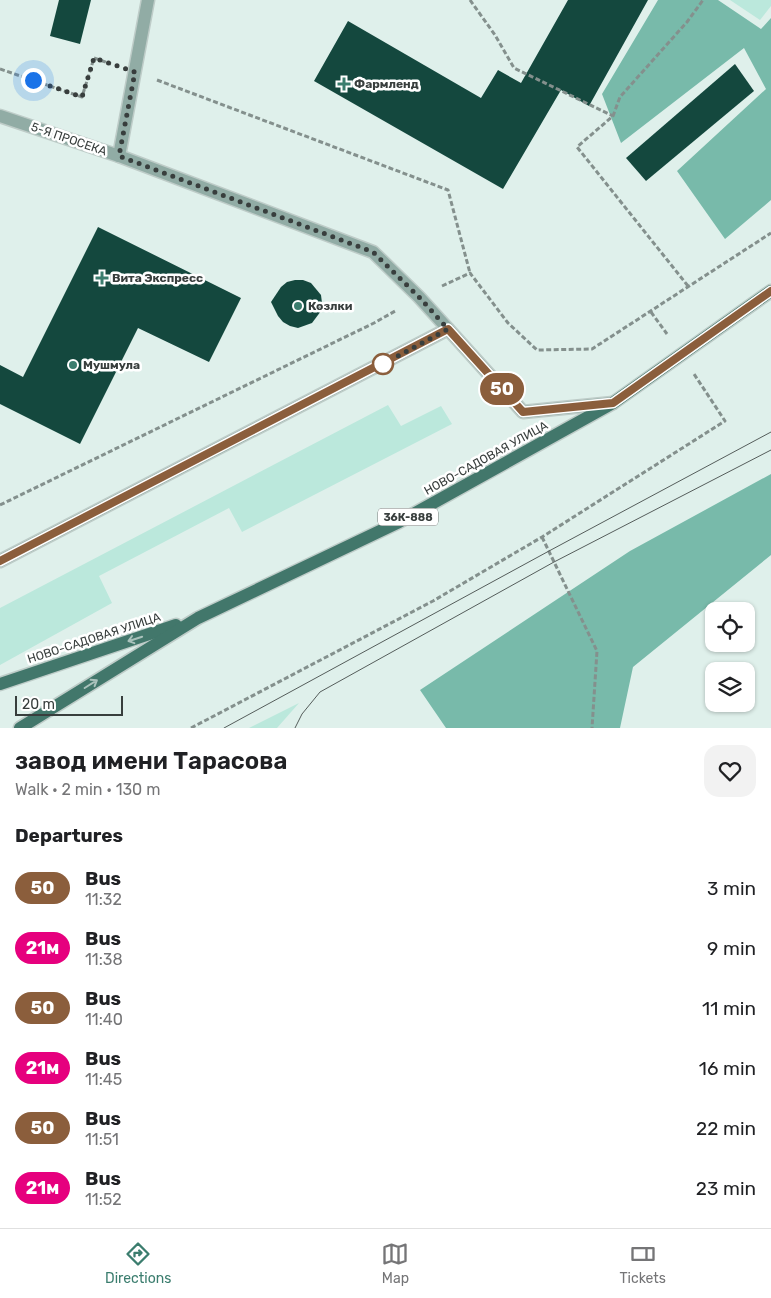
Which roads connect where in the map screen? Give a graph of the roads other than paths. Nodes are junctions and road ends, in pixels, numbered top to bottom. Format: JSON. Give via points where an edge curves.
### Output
{"nodes":[{"id":1,"x":148,"y":0,"type":"edge"},
{"id":2,"x":0,"y":116,"type":"edge"},
{"id":3,"x":119,"y":156,"type":"junction"},
{"id":4,"x":771,"y":292,"type":"edge"},
{"id":5,"x":448,"y":329,"type":"junction"},
{"id":6,"x":613,"y":403,"type":"junction"},
{"id":7,"x":0,"y":561,"type":"edge"},
{"id":8,"x":198,"y":618,"type":"junction"},
{"id":9,"x":0,"y":684,"type":"edge"},
{"id":10,"x":20,"y":728,"type":"edge"}],
"edges":[{"from":1,"to":3,"type":"street"},
{"from":2,"to":3,"type":"street","name":"5-Я ПРОСЕКА"},
{"from":3,"to":5,"type":"street","name":"5-Я ПРОСЕКА","via":[[373,252]]},
{"from":4,"to":6,"type":"main road","name":"НОВО-САДОВАЯ УЛИЦА","number":"36К-888"},
{"from":5,"to":6,"type":"street","name":"5-Я ПРОСЕКА","via":[[523,412]]},
{"from":5,"to":7,"type":"street"},
{"from":6,"to":8,"type":"main road","name":"НОВО-САДОВАЯ УЛИЦА","number":"36К-888","via":[[400,522]]},
{"from":8,"to":9,"type":"main road","name":"НОВО-САДОВАЯ УЛИЦА","number":"36К-888","one_way":true},
{"from":10,"to":8,"type":"main road","name":"НОВО-САДОВАЯ УЛИЦА","number":"36К-888","one_way":true}]}
